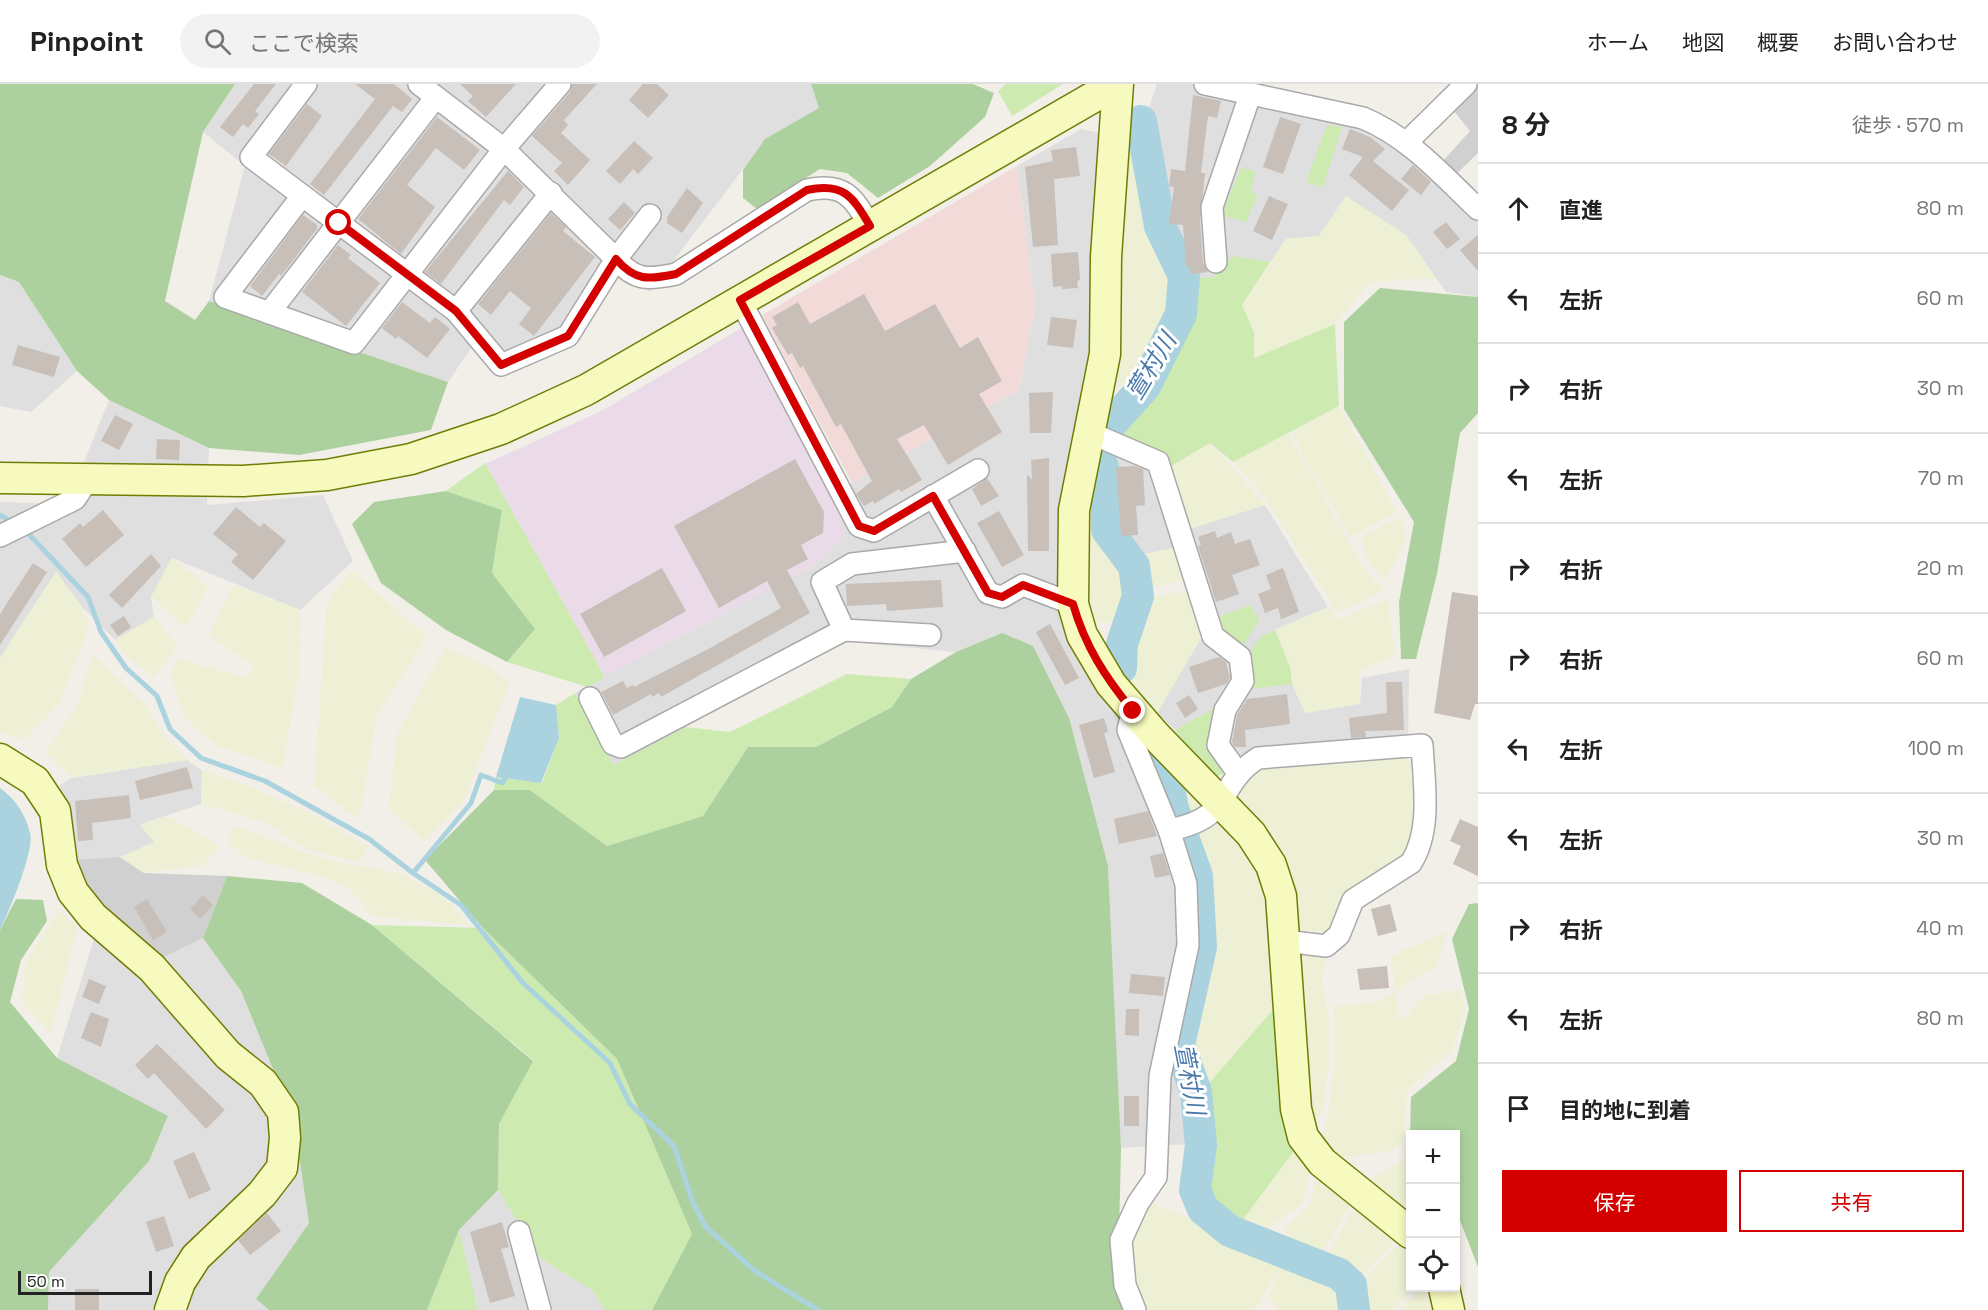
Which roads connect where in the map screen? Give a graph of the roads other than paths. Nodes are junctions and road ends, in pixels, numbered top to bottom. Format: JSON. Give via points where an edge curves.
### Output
{"nodes":[{"id":1,"x":306,"y":84,"type":"edge"},
{"id":2,"x":419,"y":84,"type":"edge"},
{"id":3,"x":560,"y":84,"type":"edge"},
{"id":4,"x":1117,"y":84,"type":"edge"},
{"id":5,"x":1205,"y":84,"type":"edge"},
{"id":6,"x":1466,"y":84,"type":"edge"},
{"id":7,"x":1250,"y":94,"type":"junction"},
{"id":8,"x":436,"y":97,"type":"junction"},
{"id":9,"x":1407,"y":142,"type":"junction"},
{"id":10,"x":504,"y":149,"type":"junction"},
{"id":11,"x":551,"y":193,"type":"junction"},
{"id":12,"x":302,"y":196,"type":"junction"},
{"id":13,"x":1478,"y":209,"type":"edge"},
{"id":14,"x":650,"y":215,"type":"dead end"},
{"id":15,"x":339,"y":223,"type":"junction"},
{"id":16,"x":870,"y":226,"type":"junction"},
{"id":17,"x":616,"y":259,"type":"junction"},
{"id":18,"x":1216,"y":262,"type":"dead end"},
{"id":19,"x":408,"y":276,"type":"junction"},
{"id":20,"x":740,"y":300,"type":"junction"},
{"id":21,"x":456,"y":311,"type":"junction"},
{"id":22,"x":269,"y":313,"type":"junction"},
{"id":23,"x":1098,"y":436,"type":"junction"},
{"id":24,"x":978,"y":470,"type":"dead end"},
{"id":25,"x":0,"y":478,"type":"edge"},
{"id":26,"x":88,"y":478,"type":"junction"},
{"id":27,"x":933,"y":496,"type":"junction"},
{"id":28,"x":15,"y":530,"type":"edge"},
{"id":29,"x":965,"y":551,"type":"junction"},
{"id":30,"x":1073,"y":604,"type":"junction"},
{"id":31,"x":844,"y":630,"type":"junction"},
{"id":32,"x":930,"y":634,"type":"dead end"},
{"id":33,"x":590,"y":698,"type":"dead end"},
{"id":34,"x":1133,"y":711,"type":"junction"},
{"id":35,"x":0,"y":759,"type":"edge"},
{"id":36,"x":1238,"y":773,"type":"junction"},
{"id":37,"x":1222,"y":803,"type":"junction"},
{"id":38,"x":1169,"y":830,"type":"junction"},
{"id":39,"x":1285,"y":941,"type":"junction"},
{"id":40,"x":1406,"y":1230,"type":"edge"},
{"id":41,"x":519,"y":1232,"type":"dead end"},
{"id":42,"x":1445,"y":1292,"type":"edge"},
{"id":43,"x":170,"y":1310,"type":"edge"},
{"id":44,"x":540,"y":1310,"type":"edge"},
{"id":45,"x":1135,"y":1310,"type":"edge"},
{"id":46,"x":1449,"y":1310,"type":"edge"}],
"edges":[{"from":1,"to":12,"type":"street","via":[[251,157]]},
{"from":2,"to":8,"type":"street"},
{"from":3,"to":10,"type":"street"},
{"from":4,"to":16,"type":"street"},
{"from":4,"to":23,"type":"street"},
{"from":5,"to":7,"type":"street"},
{"from":6,"to":9,"type":"street"},
{"from":7,"to":9,"type":"street","via":[[1363,118]]},
{"from":7,"to":18,"type":"street","via":[[1212,207]]},
{"from":8,"to":10,"type":"street"},
{"from":8,"to":15,"type":"street"},
{"from":9,"to":13,"type":"street"},
{"from":10,"to":11,"type":"street"},
{"from":10,"to":19,"type":"street"},
{"from":11,"to":17,"type":"street"},
{"from":11,"to":21,"type":"street"},
{"from":12,"to":15,"type":"street"},
{"from":12,"to":22,"type":"street","via":[[225,297]]},
{"from":14,"to":17,"type":"street"},
{"from":15,"to":19,"type":"street"},
{"from":15,"to":22,"type":"street"},
{"from":16,"to":17,"type":"street","via":[[846,192],[826,186],[807,190],[676,274],[652,279],[628,273]]},
{"from":16,"to":20,"type":"street"},
{"from":17,"to":21,"type":"street","via":[[568,336],[501,365]]},
{"from":19,"to":21,"type":"street"},
{"from":19,"to":22,"type":"street","via":[[354,344]]},
{"from":20,"to":26,"type":"street","via":[[586,390],[501,429],[411,459],[327,475],[243,481]]},
{"from":20,"to":27,"type":"street","via":[[859,526],[874,531]]},
{"from":23,"to":30,"type":"street","via":[[1074,510]]},
{"from":23,"to":36,"type":"street","via":[[1158,462],[1213,636],[1240,657],[1243,681],[1225,710],[1218,745]]},
{"from":24,"to":27,"type":"street"},
{"from":25,"to":26,"type":"street"},
{"from":26,"to":28,"type":"street","via":[[75,499]]},
{"from":27,"to":29,"type":"street"},
{"from":29,"to":30,"type":"street","via":[[988,593],[1002,597],[1023,585]]},
{"from":29,"to":31,"type":"street","via":[[852,564],[822,582]]},
{"from":30,"to":34,"type":"street","via":[[1082,635],[1111,684]]},
{"from":31,"to":32,"type":"street"},
{"from":31,"to":33,"type":"street","via":[[621,747],[613,744]]},
{"from":34,"to":37,"type":"street"},
{"from":34,"to":38,"type":"street","via":[[1128,730]]},
{"from":35,"to":43,"type":"street","via":[[36,781],[55,811],[62,866],[73,892],[93,916],[152,968],[228,1055],[263,1083],[283,1113],[282,1168],[262,1194],[196,1257],[180,1282]]},
{"from":36,"to":37,"type":"street"},
{"from":36,"to":39,"type":"street","via":[[1258,758],[1422,745],[1425,807],[1411,863],[1353,900],[1339,935],[1326,946]]},
{"from":37,"to":38,"type":"street","via":[[1213,814],[1191,826]]},
{"from":37,"to":39,"type":"street","via":[[1251,834],[1271,865],[1281,896]]},
{"from":38,"to":45,"type":"street","via":[[1186,884],[1188,945],[1160,1076],[1156,1177],[1138,1203],[1121,1240],[1125,1285]]},
{"from":39,"to":40,"type":"street","via":[[1296,1109],[1303,1137],[1322,1162]]},
{"from":41,"to":44,"type":"street"},
{"from":42,"to":46,"type":"street"}]}
